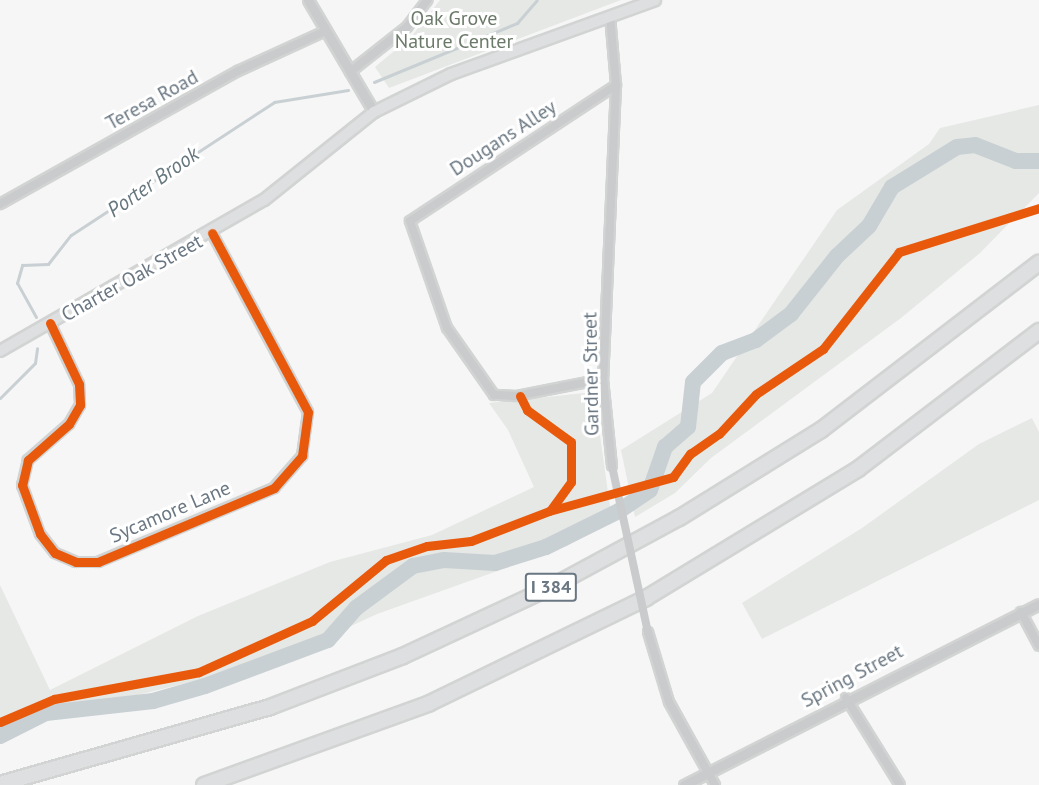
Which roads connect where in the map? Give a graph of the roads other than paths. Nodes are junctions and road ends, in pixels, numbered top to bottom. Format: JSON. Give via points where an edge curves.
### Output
{"nodes":[{"id":1,"x":308,"y":0,"type":"edge"},
{"id":2,"x":427,"y":0,"type":"edge"},
{"id":3,"x":655,"y":0,"type":"edge"},
{"id":4,"x":610,"y":16,"type":"junction"},
{"id":5,"x":323,"y":32,"type":"junction"},
{"id":6,"x":350,"y":72,"type":"junction"},
{"id":7,"x":616,"y":85,"type":"junction"},
{"id":8,"x":374,"y":112,"type":"junction"},
{"id":9,"x":0,"y":204,"type":"edge"},
{"id":10,"x":212,"y":233,"type":"junction"},
{"id":11,"x":1039,"y":264,"type":"edge"},
{"id":12,"x":50,"y":324,"type":"junction"},
{"id":13,"x":1039,"y":331,"type":"edge"},
{"id":14,"x":0,"y":351,"type":"edge"},
{"id":15,"x":603,"y":379,"type":"junction"},
{"id":16,"x":1039,"y":603,"type":"edge"},
{"id":17,"x":1021,"y":612,"type":"junction"},
{"id":18,"x":1039,"y":646,"type":"edge"},
{"id":19,"x":846,"y":698,"type":"junction"},
{"id":20,"x":708,"y":774,"type":"junction"},
{"id":21,"x":0,"y":784,"type":"edge"},
{"id":22,"x":204,"y":785,"type":"edge"},
{"id":23,"x":684,"y":785,"type":"edge"},
{"id":24,"x":715,"y":785,"type":"edge"},
{"id":25,"x":900,"y":785,"type":"edge"}],
"edges":[{"from":1,"to":5,"type":"street"},
{"from":2,"to":6,"type":"street","via":[[407,27]]},
{"from":3,"to":4,"type":"main road","name":"Charter Oak Street"},
{"from":4,"to":7,"type":"street","name":"Gardner Street"},
{"from":4,"to":8,"type":"main road","name":"Charter Oak Street","via":[[442,77]]},
{"from":5,"to":6,"type":"street"},
{"from":5,"to":9,"type":"street","name":"Teresa Road","via":[[238,71]]},
{"from":6,"to":8,"type":"street"},
{"from":7,"to":15,"type":"street","name":"Gardner Street"},
{"from":7,"to":15,"type":"street","name":"Dougans Alley","via":[[410,221],[447,328],[494,395],[516,396]]},
{"from":8,"to":10,"type":"main road","name":"Charter Oak Street","via":[[288,183]]},
{"from":10,"to":12,"type":"main road","name":"Charter Oak Street"},
{"from":10,"to":12,"type":"street","name":"Sycamore Lane","via":[[308,412],[302,456],[274,488],[98,562],[76,562],[55,553],[40,534],[22,485],[28,460],[69,424],[80,405],[79,384]]},
{"from":11,"to":21,"type":"highway","number":"I 384","via":[[821,430],[679,518],[515,606],[254,713]]},
{"from":12,"to":14,"type":"main road","name":"Charter Oak Street"},
{"from":13,"to":22,"type":"highway","number":"I 384","via":[[842,480],[646,598],[440,699]]},
{"from":15,"to":20,"type":"street","name":"Gardner Street","bridge":true,"via":[[612,466],[648,632],[669,702]]},
{"from":16,"to":17,"type":"street","name":"Spring Street"},
{"from":17,"to":18,"type":"street"},
{"from":17,"to":19,"type":"street","name":"Spring Street"},
{"from":19,"to":20,"type":"street","name":"Spring Street"},
{"from":19,"to":25,"type":"street"},
{"from":20,"to":23,"type":"street","name":"Spring Street"},
{"from":20,"to":24,"type":"street","name":"Gardner Street"}]}
